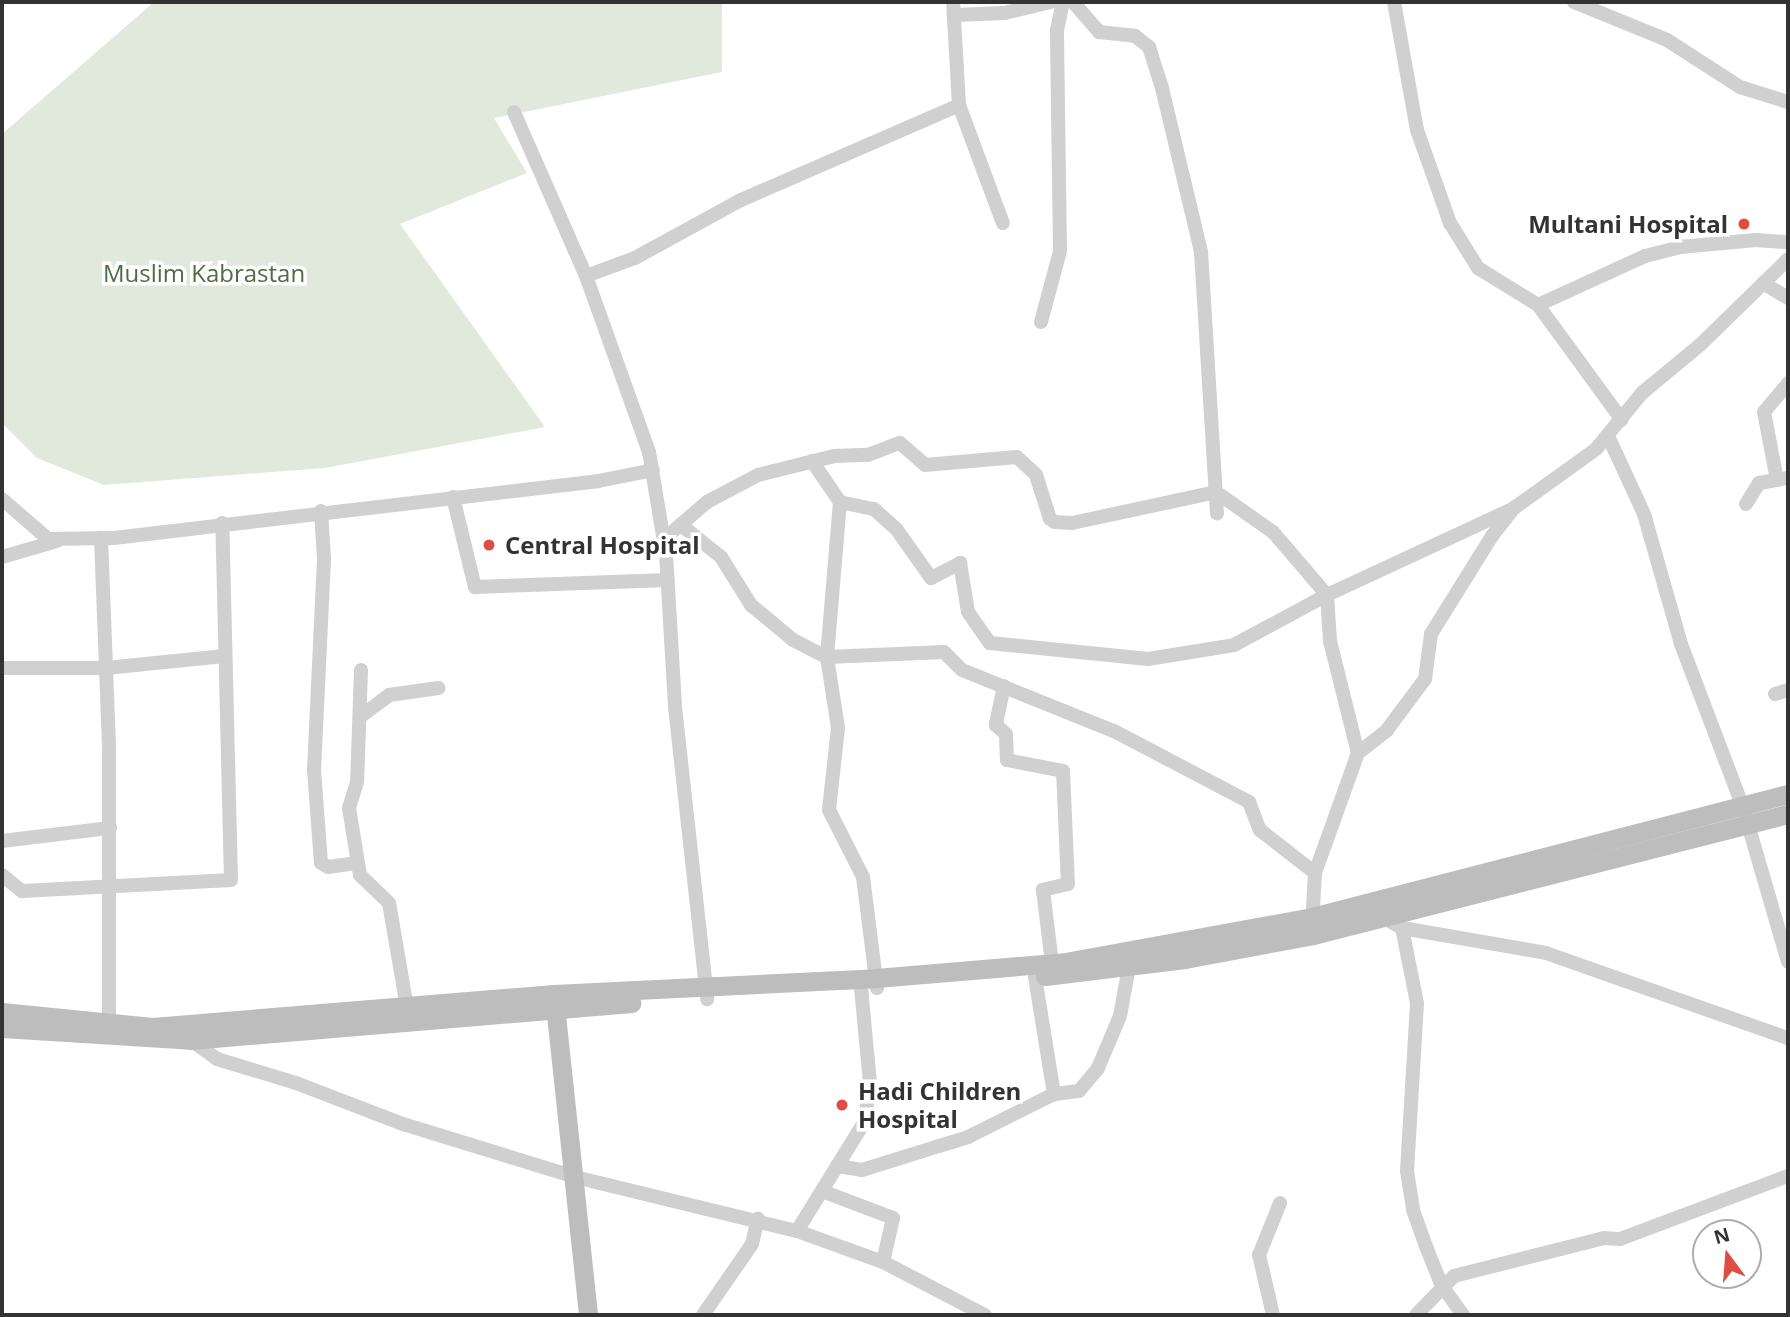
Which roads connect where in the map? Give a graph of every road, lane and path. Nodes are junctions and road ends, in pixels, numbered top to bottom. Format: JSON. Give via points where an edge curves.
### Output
{"nodes":[{"id":1,"x":1051,"y":2,"type":"edge"},
{"id":2,"x":1063,"y":2,"type":"edge"},
{"id":3,"x":1073,"y":2,"type":"edge"},
{"id":4,"x":1394,"y":2,"type":"edge"},
{"id":5,"x":1574,"y":2,"type":"edge"},
{"id":6,"x":1599,"y":6,"type":"edge"},
{"id":7,"x":954,"y":8,"type":"edge"},
{"id":8,"x":1788,"y":102,"type":"edge"},
{"id":9,"x":959,"y":105,"type":"junction"},
{"id":10,"x":514,"y":112,"type":"dead end"},
{"id":11,"x":1003,"y":223,"type":"dead end"},
{"id":12,"x":1788,"y":242,"type":"edge"},
{"id":13,"x":1788,"y":259,"type":"edge"},
{"id":14,"x":586,"y":276,"type":"junction"},
{"id":15,"x":1763,"y":283,"type":"junction"},
{"id":16,"x":1788,"y":298,"type":"edge"},
{"id":17,"x":1538,"y":305,"type":"junction"},
{"id":18,"x":1041,"y":322,"type":"dead end"},
{"id":19,"x":1788,"y":383,"type":"edge"},
{"id":20,"x":1622,"y":420,"type":"junction"},
{"id":21,"x":1608,"y":436,"type":"junction"},
{"id":22,"x":812,"y":461,"type":"junction"},
{"id":23,"x":653,"y":470,"type":"junction"},
{"id":24,"x":1783,"y":479,"type":"edge"},
{"id":25,"x":1216,"y":492,"type":"junction"},
{"id":26,"x":453,"y":497,"type":"junction"},
{"id":27,"x":2,"y":499,"type":"edge"},
{"id":28,"x":840,"y":502,"type":"junction"},
{"id":29,"x":1746,"y":504,"type":"dead end"},
{"id":30,"x":1514,"y":508,"type":"junction"},
{"id":31,"x":321,"y":511,"type":"junction"},
{"id":32,"x":1217,"y":514,"type":"dead end"},
{"id":33,"x":222,"y":523,"type":"junction"},
{"id":34,"x":681,"y":524,"type":"junction"},
{"id":35,"x":64,"y":538,"type":"junction"},
{"id":36,"x":101,"y":538,"type":"junction"},
{"id":37,"x":664,"y":539,"type":"junction"},
{"id":38,"x":2,"y":557,"type":"edge"},
{"id":39,"x":668,"y":580,"type":"junction"},
{"id":40,"x":1327,"y":595,"type":"junction"},
{"id":41,"x":224,"y":656,"type":"junction"},
{"id":42,"x":827,"y":657,"type":"junction"},
{"id":43,"x":2,"y":668,"type":"edge"},
{"id":44,"x":106,"y":668,"type":"junction"},
{"id":45,"x":361,"y":670,"type":"dead end"},
{"id":46,"x":1004,"y":686,"type":"junction"},
{"id":47,"x":439,"y":688,"type":"dead end"},
{"id":48,"x":360,"y":717,"type":"junction"},
{"id":49,"x":1358,"y":753,"type":"junction"},
{"id":50,"x":1788,"y":794,"type":"edge"},
{"id":51,"x":1788,"y":814,"type":"edge"},
{"id":52,"x":1746,"y":817,"type":"junction"},
{"id":53,"x":110,"y":828,"type":"junction"},
{"id":54,"x":2,"y":841,"type":"edge"},
{"id":55,"x":358,"y":863,"type":"junction"},
{"id":56,"x":1315,"y":873,"type":"junction"},
{"id":57,"x":2,"y":875,"type":"edge"},
{"id":58,"x":111,"y":886,"type":"junction"},
{"id":59,"x":1365,"y":905,"type":"junction"},
{"id":60,"x":1384,"y":917,"type":"junction"},
{"id":61,"x":1312,"y":926,"type":"junction"},
{"id":62,"x":1402,"y":928,"type":"junction"},
{"id":63,"x":1788,"y":962,"type":"edge"},
{"id":64,"x":1052,"y":963,"type":"junction"},
{"id":65,"x":1129,"y":967,"type":"junction"},
{"id":66,"x":1035,"y":977,"type":"junction"},
{"id":67,"x":868,"y":983,"type":"junction"},
{"id":68,"x":707,"y":992,"type":"junction"},
{"id":69,"x":555,"y":1002,"type":"junction"},
{"id":70,"x":2,"y":1012,"type":"edge"},
{"id":71,"x":409,"y":1014,"type":"junction"},
{"id":72,"x":2,"y":1028,"type":"edge"},
{"id":73,"x":109,"y":1030,"type":"junction"},
{"id":74,"x":1788,"y":1038,"type":"edge"},
{"id":75,"x":191,"y":1040,"type":"junction"},
{"id":76,"x":1054,"y":1094,"type":"junction"},
{"id":77,"x":837,"y":1166,"type":"junction"},
{"id":78,"x":1788,"y":1176,"type":"edge"},
{"id":79,"x":575,"y":1177,"type":"junction"},
{"id":80,"x":822,"y":1191,"type":"junction"},
{"id":81,"x":1280,"y":1203,"type":"dead end"},
{"id":82,"x":758,"y":1219,"type":"junction"},
{"id":83,"x":797,"y":1231,"type":"junction"},
{"id":84,"x":883,"y":1262,"type":"junction"},
{"id":85,"x":1442,"y":1286,"type":"junction"},
{"id":86,"x":588,"y":1315,"type":"edge"},
{"id":87,"x":703,"y":1315,"type":"edge"},
{"id":88,"x":985,"y":1315,"type":"edge"},
{"id":89,"x":1273,"y":1315,"type":"edge"},
{"id":90,"x":1416,"y":1315,"type":"edge"},
{"id":91,"x":1463,"y":1315,"type":"edge"}],
"edges":[{"from":1,"to":7,"type":"street","via":[[1004,13]]},
{"from":2,"to":18,"type":"street","via":[[1057,30],[1060,251]]},
{"from":3,"to":25,"type":"street","via":[[1099,33],[1135,36],[1149,47],[1162,88],[1201,252],[1210,347],[1208,424]]},
{"from":4,"to":17,"type":"street","via":[[1417,130],[1450,223],[1478,268]]},
{"from":5,"to":6,"type":"street"},
{"from":6,"to":8,"type":"street","via":[[1667,40],[1740,87]]},
{"from":7,"to":9,"type":"street"},
{"from":9,"to":11,"type":"street"},
{"from":9,"to":14,"type":"street","via":[[754,194],[635,258]]},
{"from":10,"to":14,"type":"street"},
{"from":12,"to":17,"type":"street","via":[[1680,247],[1645,256]]},
{"from":13,"to":15,"type":"street"},
{"from":14,"to":23,"type":"street"},
{"from":15,"to":16,"type":"street"},
{"from":15,"to":20,"type":"street","via":[[1642,393]]},
{"from":17,"to":20,"type":"street"},
{"from":19,"to":24,"type":"street","via":[[1764,412]]},
{"from":20,"to":21,"type":"street"},
{"from":21,"to":30,"type":"street"},
{"from":21,"to":52,"type":"street","via":[[1644,514],[1681,644]]},
{"from":22,"to":25,"type":"street","via":[[867,455],[900,443],[925,465],[1017,457],[1036,475],[1050,519],[1055,522],[1072,523]]},
{"from":22,"to":28,"type":"street"},
{"from":22,"to":34,"type":"street","via":[[758,475],[707,502]]},
{"from":23,"to":26,"type":"street","via":[[598,481]]},
{"from":23,"to":37,"type":"street"},
{"from":24,"to":29,"type":"street","via":[[1759,484]]},
{"from":25,"to":32,"type":"street"},
{"from":25,"to":40,"type":"street","via":[[1273,532]]},
{"from":26,"to":31,"type":"street"},
{"from":26,"to":39,"type":"street","via":[[475,587]]},
{"from":27,"to":35,"type":"street","via":[[48,539]]},
{"from":28,"to":40,"type":"street","via":[[874,509],[897,530],[931,578],[960,563],[968,612],[990,643],[1148,659],[1234,645]]},
{"from":28,"to":42,"type":"street"},
{"from":30,"to":40,"type":"street"},
{"from":30,"to":49,"type":"street","via":[[1431,634],[1425,679],[1387,730]]},
{"from":31,"to":33,"type":"street"},
{"from":31,"to":55,"type":"street","via":[[324,559],[314,770],[321,863],[328,867]]},
{"from":33,"to":36,"type":"street"},
{"from":33,"to":41,"type":"street"},
{"from":34,"to":37,"type":"street"},
{"from":34,"to":42,"type":"street","via":[[721,557],[751,605],[793,639]]},
{"from":35,"to":36,"type":"street"},
{"from":35,"to":38,"type":"street"},
{"from":36,"to":44,"type":"street"},
{"from":37,"to":39,"type":"street"},
{"from":39,"to":68,"type":"street","via":[[675,707]]},
{"from":40,"to":49,"type":"street","via":[[1330,641]]},
{"from":41,"to":44,"type":"street"},
{"from":41,"to":58,"type":"street","via":[[231,880]]},
{"from":42,"to":46,"type":"street","via":[[944,652],[962,670]]},
{"from":42,"to":67,"type":"street","via":[[838,728],[829,810],[863,877]]},
{"from":43,"to":44,"type":"street"},
{"from":44,"to":53,"type":"street"},
{"from":45,"to":48,"type":"street"},
{"from":46,"to":56,"type":"street","via":[[1114,731],[1249,802],[1260,830]]},
{"from":46,"to":64,"type":"street","via":[[996,725],[1006,734],[1007,760],[1063,771],[1068,884],[1043,890]]},
{"from":47,"to":48,"type":"street","via":[[389,695]]},
{"from":48,"to":55,"type":"street","via":[[357,782],[349,808]]},
{"from":49,"to":56,"type":"street"},
{"from":50,"to":52,"type":"main road"},
{"from":51,"to":52,"type":"main road"},
{"from":52,"to":59,"type":"main road"},
{"from":52,"to":60,"type":"main road"},
{"from":52,"to":63,"type":"street"},
{"from":53,"to":54,"type":"street"},
{"from":53,"to":58,"type":"street"},
{"from":55,"to":71,"type":"street","via":[[360,875],[389,903]]},
{"from":56,"to":61,"type":"street"},
{"from":57,"to":58,"type":"street","via":[[22,891]]},
{"from":58,"to":73,"type":"street"},
{"from":59,"to":60,"type":"street"},
{"from":59,"to":61,"type":"main road"},
{"from":60,"to":61,"type":"main road"},
{"from":60,"to":62,"type":"street"},
{"from":61,"to":64,"type":"main road"},
{"from":61,"to":65,"type":"main road"},
{"from":62,"to":74,"type":"street","via":[[1546,953]]},
{"from":62,"to":85,"type":"street","via":[[1417,1003],[1407,1171],[1413,1210]]},
{"from":64,"to":67,"type":"main road"},
{"from":65,"to":66,"type":"main road"},
{"from":65,"to":76,"type":"street","via":[[1120,1016],[1098,1068],[1079,1091]]},
{"from":66,"to":67,"type":"main road"},
{"from":66,"to":76,"type":"street"},
{"from":67,"to":68,"type":"main road"},
{"from":67,"to":77,"type":"street","via":[[870,1083],[865,1121]]},
{"from":68,"to":69,"type":"main road"},
{"from":69,"to":71,"type":"main road"},
{"from":69,"to":79,"type":"main road"},
{"from":70,"to":73,"type":"main road"},
{"from":71,"to":73,"type":"main road"},
{"from":71,"to":75,"type":"main road"},
{"from":72,"to":73,"type":"main road"},
{"from":73,"to":75,"type":"main road"},
{"from":75,"to":79,"type":"street","via":[[226,1062]]},
{"from":76,"to":77,"type":"street","via":[[968,1137],[862,1170]]},
{"from":77,"to":80,"type":"street"},
{"from":78,"to":85,"type":"street","via":[[1620,1239],[1604,1238],[1538,1253],[1454,1276]]},
{"from":79,"to":82,"type":"street"},
{"from":79,"to":86,"type":"main road"},
{"from":80,"to":83,"type":"street"},
{"from":80,"to":84,"type":"street","via":[[893,1218]]},
{"from":81,"to":89,"type":"street","via":[[1259,1255]]},
{"from":82,"to":83,"type":"street"},
{"from":82,"to":87,"type":"street","via":[[752,1244]]},
{"from":83,"to":84,"type":"street"},
{"from":84,"to":88,"type":"street"},
{"from":85,"to":90,"type":"street"},
{"from":85,"to":91,"type":"street","via":[[1458,1302]]}]}
